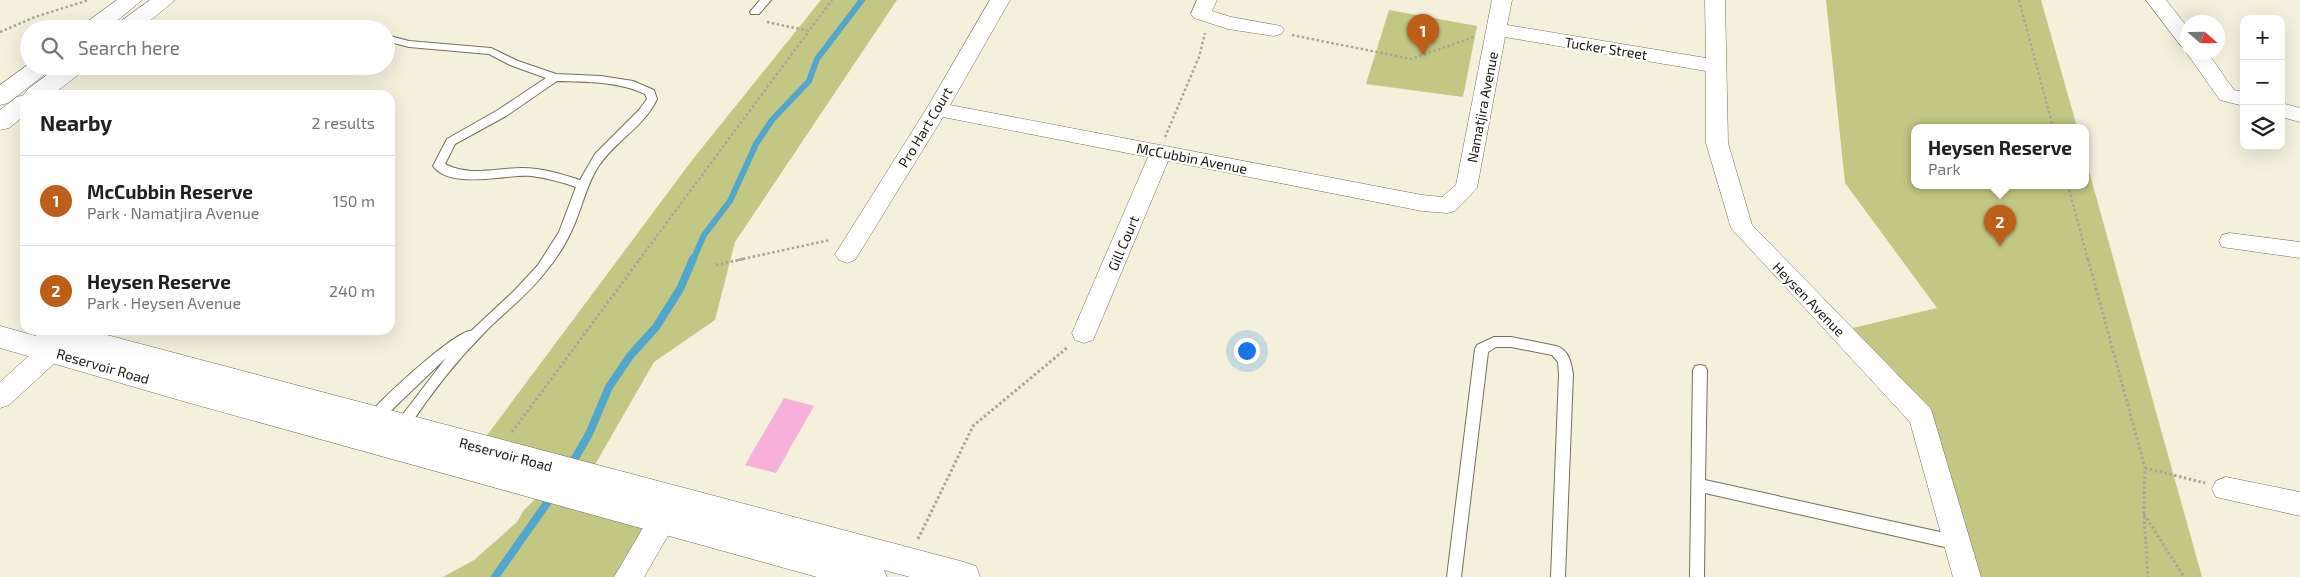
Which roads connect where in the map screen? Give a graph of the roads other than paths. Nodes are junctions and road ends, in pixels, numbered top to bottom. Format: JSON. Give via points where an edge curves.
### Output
{"nodes":[{"id":1,"x":164,"y":0,"type":"edge"},
{"id":2,"x":766,"y":0,"type":"edge"},
{"id":3,"x":1000,"y":0,"type":"edge"},
{"id":4,"x":1502,"y":0,"type":"edge"},
{"id":5,"x":1716,"y":0,"type":"edge"},
{"id":6,"x":2156,"y":0,"type":"edge"},
{"id":7,"x":128,"y":2,"type":"edge"},
{"id":8,"x":1208,"y":11,"type":"edge"},
{"id":9,"x":755,"y":12,"type":"road end"},
{"id":10,"x":104,"y":20,"type":"edge"},
{"id":11,"x":137,"y":20,"type":"edge"},
{"id":12,"x":1496,"y":29,"type":"junction"},
{"id":13,"x":1274,"y":30,"type":"road end"},
{"id":14,"x":2180,"y":32,"type":"edge"},
{"id":15,"x":395,"y":40,"type":"edge"},
{"id":16,"x":2202,"y":60,"type":"edge"},
{"id":17,"x":1716,"y":66,"type":"junction"},
{"id":18,"x":29,"y":75,"type":"edge"},
{"id":19,"x":63,"y":75,"type":"edge"},
{"id":20,"x":555,"y":77,"type":"junction"},
{"id":21,"x":43,"y":90,"type":"edge"},
{"id":22,"x":0,"y":97,"type":"edge"},
{"id":23,"x":2240,"y":98,"type":"edge"},
{"id":24,"x":20,"y":107,"type":"edge"},
{"id":25,"x":937,"y":109,"type":"junction"},
{"id":26,"x":2285,"y":111,"type":"edge"},
{"id":27,"x":2300,"y":116,"type":"edge"},
{"id":28,"x":0,"y":122,"type":"edge"},
{"id":29,"x":1161,"y":152,"type":"junction"},
{"id":30,"x":582,"y":184,"type":"junction"},
{"id":31,"x":1447,"y":204,"type":"joint"},
{"id":32,"x":2230,"y":241,"type":"dead end"},
{"id":33,"x":852,"y":246,"type":"road end"},
{"id":34,"x":2300,"y":250,"type":"edge"},
{"id":35,"x":0,"y":317,"type":"edge"},
{"id":36,"x":20,"y":323,"type":"edge"},
{"id":37,"x":485,"y":325,"type":"junction"},
{"id":38,"x":1084,"y":333,"type":"road end"},
{"id":39,"x":0,"y":336,"type":"edge"},
{"id":40,"x":56,"y":339,"type":"edge"},
{"id":41,"x":1700,"y":370,"type":"dead end"},
{"id":42,"x":0,"y":398,"type":"edge"},
{"id":43,"x":373,"y":419,"type":"junction"},
{"id":44,"x":402,"y":426,"type":"junction"},
{"id":45,"x":524,"y":470,"type":"junction"},
{"id":46,"x":1699,"y":485,"type":"junction"},
{"id":47,"x":2226,"y":488,"type":"road end"},
{"id":48,"x":2300,"y":504,"type":"edge"},
{"id":49,"x":669,"y":510,"type":"junction"},
{"id":50,"x":1958,"y":543,"type":"junction"},
{"id":51,"x":628,"y":577,"type":"edge"},
{"id":52,"x":871,"y":577,"type":"edge"},
{"id":53,"x":964,"y":577,"type":"edge"},
{"id":54,"x":1454,"y":577,"type":"edge"},
{"id":55,"x":1558,"y":577,"type":"edge"},
{"id":56,"x":1697,"y":577,"type":"edge"},
{"id":57,"x":1967,"y":577,"type":"edge"}],
"edges":[{"from":1,"to":11,"type":"main road"},
{"from":2,"to":9,"type":"lane"},
{"from":3,"to":25,"type":"street","name":"Pro Hart Court"},
{"from":4,"to":12,"type":"street","name":"Namatjira Avenue"},
{"from":5,"to":17,"type":"street","name":"Heysen Avenue"},
{"from":6,"to":14,"type":"street"},
{"from":7,"to":10,"type":"main road"},
{"from":8,"to":13,"type":"street"},
{"from":12,"to":17,"type":"street","name":"Tucker Street"},
{"from":12,"to":31,"type":"street","name":"Namatjira Avenue","via":[[1466,188]]},
{"from":15,"to":20,"type":"lane","via":[[491,51]]},
{"from":16,"to":23,"type":"street","via":[[2227,95]]},
{"from":17,"to":50,"type":"street","name":"Heysen Avenue","via":[[1717,143],[1742,228],[1922,418]]},
{"from":18,"to":22,"type":"main road"},
{"from":19,"to":21,"type":"main road"},
{"from":20,"to":30,"type":"lane","via":[[633,84],[644,87],[652,99],[651,105],[600,155]]},
{"from":20,"to":30,"type":"lane","via":[[451,142],[440,166],[464,176],[540,173]]},
{"from":24,"to":28,"type":"main road"},
{"from":25,"to":29,"type":"street","name":"McCubbin Avenue"},
{"from":25,"to":33,"type":"street","name":"Pro Hart Court"},
{"from":26,"to":27,"type":"street"},
{"from":29,"to":31,"type":"street","name":"McCubbin Avenue","via":[[1422,203]]},
{"from":29,"to":38,"type":"street","name":"Gill Court"},
{"from":30,"to":37,"type":"lane","via":[[571,220],[543,266],[524,289]]},
{"from":32,"to":34,"type":"street"},
{"from":35,"to":36,"type":"main road"},
{"from":37,"to":43,"type":"lane","via":[[435,357]]},
{"from":37,"to":44,"type":"lane","via":[[458,352]]},
{"from":39,"to":40,"type":"main road","name":"Reservoir Road"},
{"from":40,"to":42,"type":"street"},
{"from":40,"to":43,"type":"main road","name":"Reservoir Road"},
{"from":40,"to":45,"type":"main road","name":"Reservoir Road"},
{"from":41,"to":46,"type":"lane"},
{"from":43,"to":44,"type":"main road","name":"Reservoir Road"},
{"from":44,"to":45,"type":"main road","name":"Reservoir Road","via":[[498,452]]},
{"from":45,"to":49,"type":"main road","name":"Reservoir Road"},
{"from":46,"to":50,"type":"lane"},
{"from":46,"to":56,"type":"lane"},
{"from":47,"to":48,"type":"street"},
{"from":49,"to":51,"type":"street"},
{"from":49,"to":52,"type":"main road","name":"Reservoir Road"},
{"from":49,"to":53,"type":"main road","name":"Reservoir Road"},
{"from":50,"to":57,"type":"street","name":"Heysen Avenue"},
{"from":54,"to":55,"type":"lane","via":[[1482,349],[1494,342],[1556,351],[1564,360]]}]}
